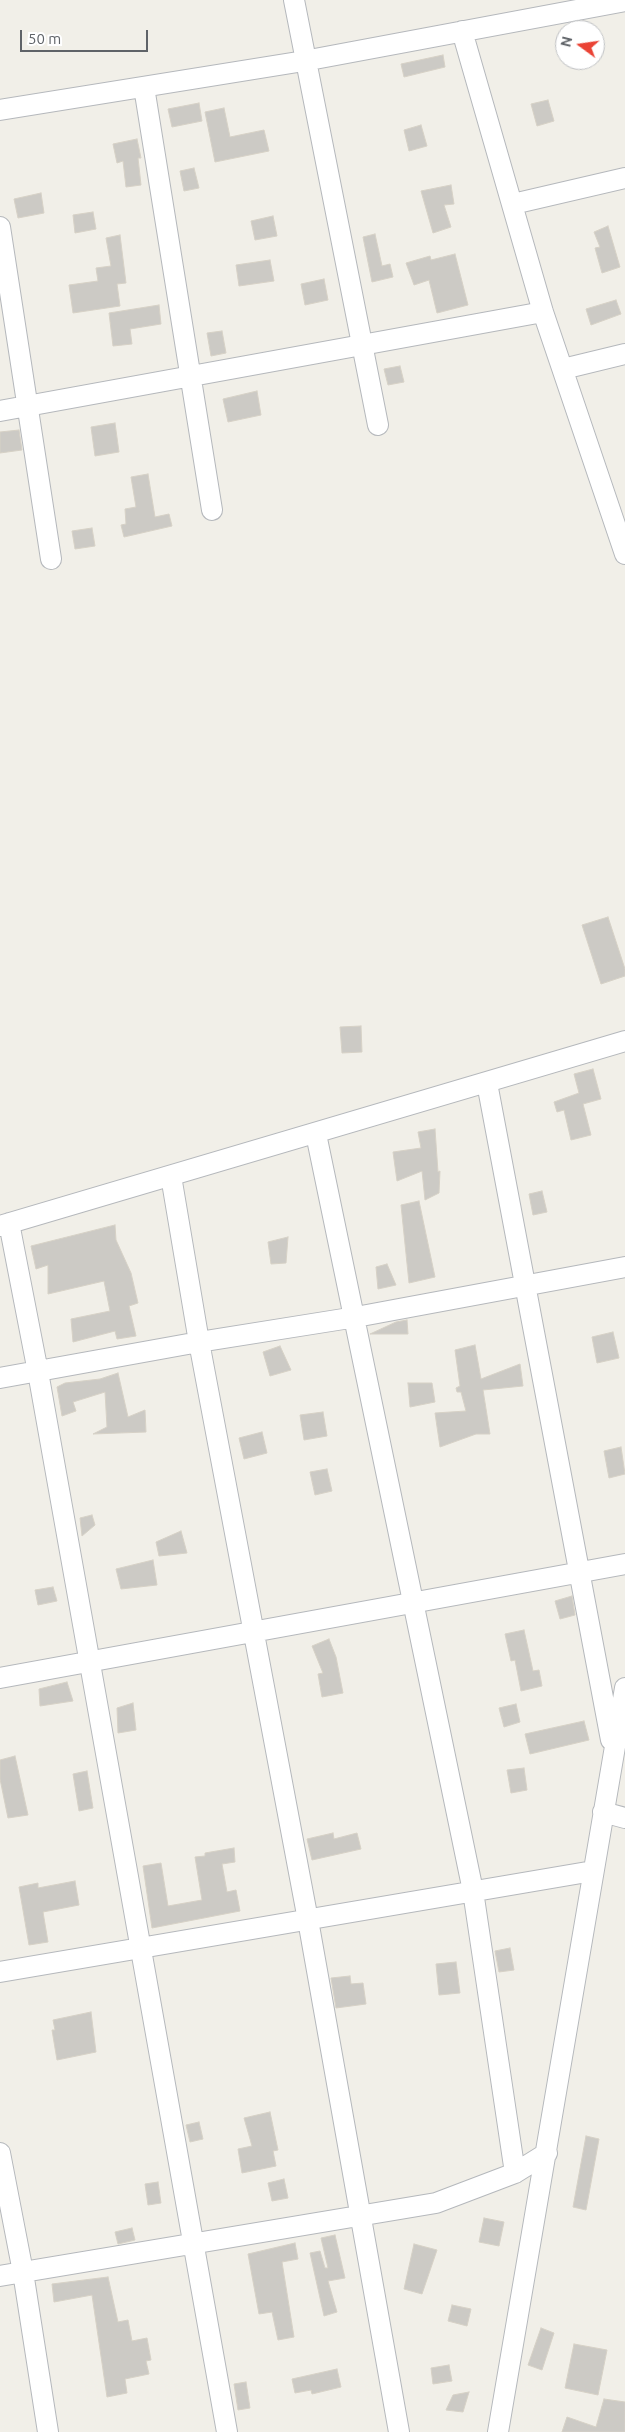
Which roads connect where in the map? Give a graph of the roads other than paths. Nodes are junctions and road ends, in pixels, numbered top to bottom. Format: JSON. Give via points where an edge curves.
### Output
{"nodes":[{"id":1,"x":294,"y":0,"type":"edge"},
{"id":2,"x":623,"y":1,"type":"edge"},
{"id":3,"x":462,"y":31,"type":"junction"},
{"id":4,"x":304,"y":60,"type":"junction"},
{"id":5,"x":144,"y":87,"type":"junction"},
{"id":6,"x":0,"y":110,"type":"edge"},
{"id":7,"x":625,"y":178,"type":"edge"},
{"id":8,"x":513,"y":204,"type":"junction"},
{"id":9,"x":0,"y":227,"type":"edge"},
{"id":10,"x":543,"y":312,"type":"junction"},
{"id":11,"x":361,"y":345,"type":"junction"},
{"id":12,"x":625,"y":354,"type":"edge"},
{"id":13,"x":562,"y":369,"type":"junction"},
{"id":14,"x":191,"y":376,"type":"junction"},
{"id":15,"x":27,"y":406,"type":"junction"},
{"id":16,"x":0,"y":411,"type":"edge"},
{"id":17,"x":378,"y":425,"type":"dead end"},
{"id":18,"x":212,"y":510,"type":"dead end"},
{"id":19,"x":625,"y":554,"type":"edge"},
{"id":20,"x":50,"y":559,"type":"dead end"},
{"id":21,"x":625,"y":1041,"type":"edge"},
{"id":22,"x":487,"y":1084,"type":"junction"},
{"id":23,"x":316,"y":1134,"type":"junction"},
{"id":24,"x":170,"y":1176,"type":"junction"},
{"id":25,"x":5,"y":1225,"type":"edge"},
{"id":26,"x":625,"y":1268,"type":"edge"},
{"id":27,"x":526,"y":1285,"type":"junction"},
{"id":28,"x":356,"y":1317,"type":"junction"},
{"id":29,"x":199,"y":1342,"type":"junction"},
{"id":30,"x":38,"y":1372,"type":"junction"},
{"id":31,"x":0,"y":1378,"type":"edge"},
{"id":32,"x":625,"y":1564,"type":"edge"},
{"id":33,"x":580,"y":1572,"type":"junction"},
{"id":34,"x":414,"y":1603,"type":"junction"},
{"id":35,"x":254,"y":1631,"type":"junction"},
{"id":36,"x":89,"y":1662,"type":"junction"},
{"id":37,"x":0,"y":1678,"type":"edge"},
{"id":38,"x":625,"y":1688,"type":"edge"},
{"id":39,"x":614,"y":1755,"type":"junction"},
{"id":40,"x":604,"y":1812,"type":"junction"},
{"id":41,"x":625,"y":1818,"type":"edge"},
{"id":42,"x":593,"y":1871,"type":"junction"},
{"id":43,"x":473,"y":1891,"type":"junction"},
{"id":44,"x":308,"y":1920,"type":"junction"},
{"id":45,"x":141,"y":1948,"type":"junction"},
{"id":46,"x":0,"y":1972,"type":"edge"},
{"id":47,"x":0,"y":2153,"type":"edge"},
{"id":48,"x":546,"y":2153,"type":"junction"},
{"id":49,"x":516,"y":2173,"type":"junction"},
{"id":50,"x":361,"y":2215,"type":"junction"},
{"id":51,"x":193,"y":2244,"type":"junction"},
{"id":52,"x":22,"y":2272,"type":"junction"},
{"id":53,"x":0,"y":2276,"type":"edge"},
{"id":54,"x":48,"y":2432,"type":"edge"},
{"id":55,"x":227,"y":2432,"type":"edge"},
{"id":56,"x":399,"y":2432,"type":"edge"},
{"id":57,"x":498,"y":2432,"type":"edge"}],
"edges":[{"from":1,"to":4,"type":"street"},
{"from":2,"to":3,"type":"street"},
{"from":3,"to":4,"type":"street"},
{"from":3,"to":8,"type":"street"},
{"from":4,"to":5,"type":"street"},
{"from":4,"to":11,"type":"street"},
{"from":5,"to":6,"type":"street"},
{"from":5,"to":14,"type":"street"},
{"from":7,"to":8,"type":"street"},
{"from":8,"to":10,"type":"street"},
{"from":9,"to":15,"type":"street"},
{"from":10,"to":11,"type":"street"},
{"from":10,"to":13,"type":"street"},
{"from":11,"to":14,"type":"street"},
{"from":11,"to":17,"type":"street"},
{"from":12,"to":13,"type":"street"},
{"from":13,"to":19,"type":"street"},
{"from":14,"to":15,"type":"street"},
{"from":14,"to":18,"type":"street"},
{"from":15,"to":16,"type":"street"},
{"from":15,"to":20,"type":"street"},
{"from":21,"to":22,"type":"street"},
{"from":22,"to":23,"type":"street"},
{"from":22,"to":27,"type":"street"},
{"from":23,"to":24,"type":"street"},
{"from":23,"to":28,"type":"street"},
{"from":24,"to":25,"type":"street"},
{"from":24,"to":29,"type":"street"},
{"from":25,"to":30,"type":"street"},
{"from":26,"to":27,"type":"street"},
{"from":27,"to":28,"type":"street"},
{"from":27,"to":33,"type":"street"},
{"from":28,"to":29,"type":"street"},
{"from":28,"to":34,"type":"street"},
{"from":29,"to":30,"type":"street"},
{"from":29,"to":35,"type":"street"},
{"from":30,"to":31,"type":"street"},
{"from":30,"to":36,"type":"street"},
{"from":32,"to":33,"type":"street"},
{"from":33,"to":34,"type":"street"},
{"from":33,"to":39,"type":"street"},
{"from":34,"to":35,"type":"street"},
{"from":34,"to":43,"type":"street"},
{"from":35,"to":36,"type":"street"},
{"from":35,"to":44,"type":"street"},
{"from":36,"to":37,"type":"street"},
{"from":36,"to":45,"type":"street"},
{"from":38,"to":39,"type":"street"},
{"from":39,"to":40,"type":"street"},
{"from":40,"to":41,"type":"street"},
{"from":40,"to":42,"type":"street"},
{"from":42,"to":43,"type":"street"},
{"from":42,"to":48,"type":"street"},
{"from":43,"to":44,"type":"street"},
{"from":43,"to":49,"type":"street"},
{"from":44,"to":45,"type":"street"},
{"from":44,"to":50,"type":"street"},
{"from":45,"to":46,"type":"street"},
{"from":45,"to":51,"type":"street"},
{"from":47,"to":52,"type":"street"},
{"from":48,"to":49,"type":"street"},
{"from":48,"to":57,"type":"street"},
{"from":49,"to":50,"type":"street","via":[[436,2203]]},
{"from":50,"to":51,"type":"street"},
{"from":50,"to":56,"type":"street"},
{"from":51,"to":52,"type":"street"},
{"from":51,"to":55,"type":"street"},
{"from":52,"to":53,"type":"street"},
{"from":52,"to":54,"type":"street"}]}
